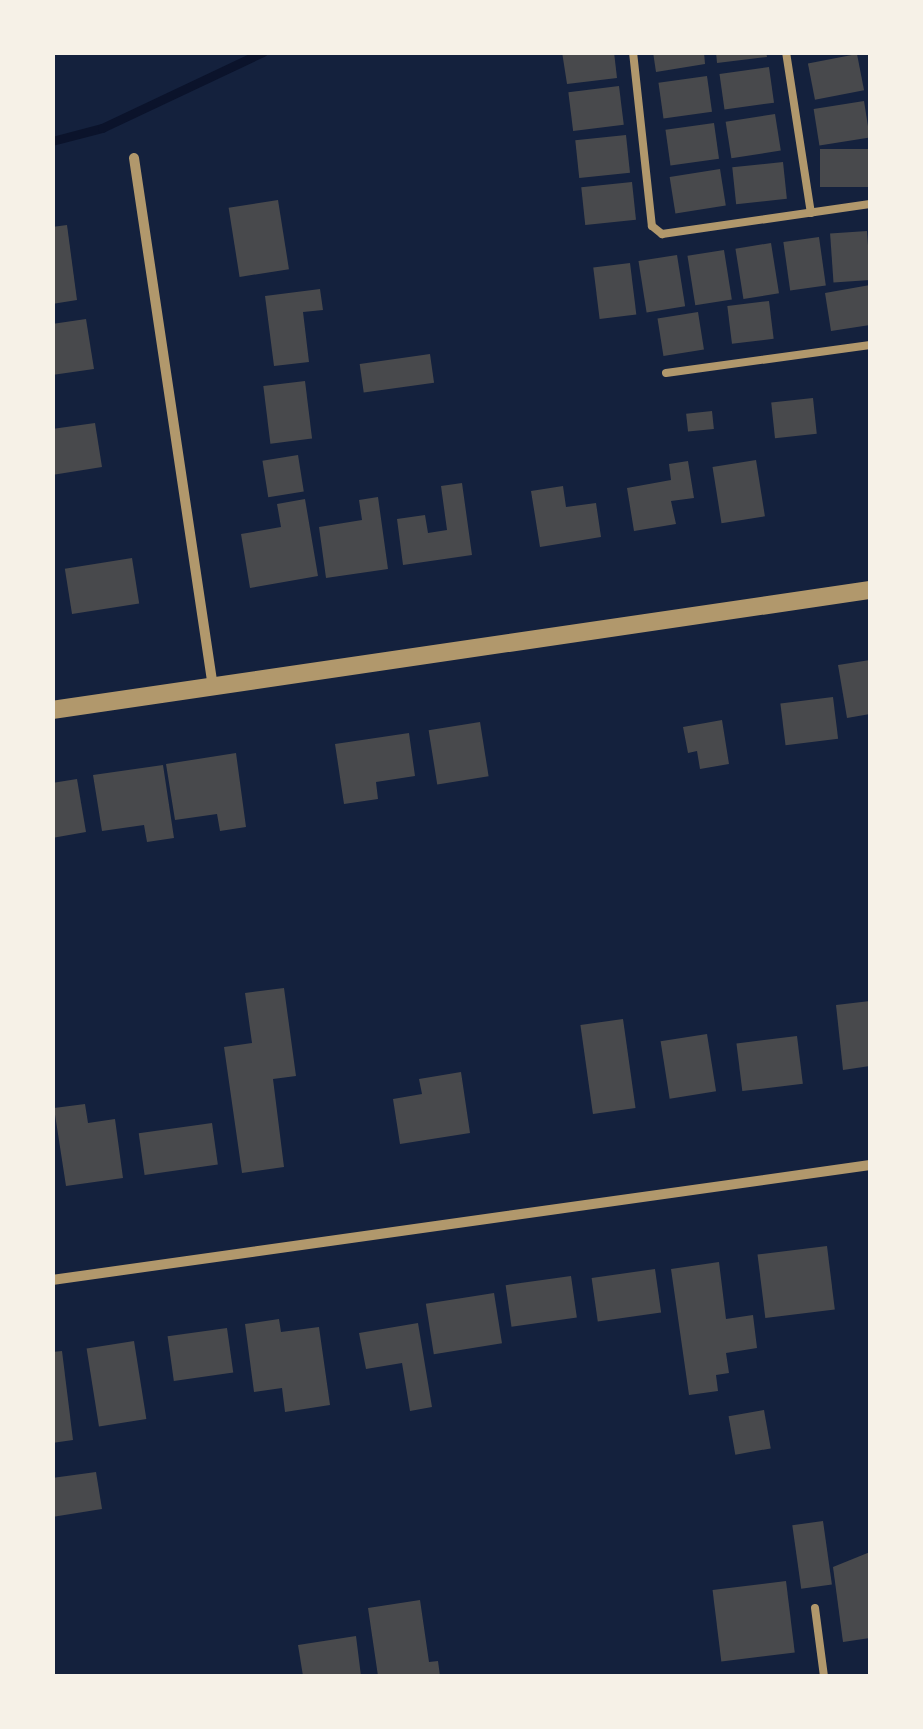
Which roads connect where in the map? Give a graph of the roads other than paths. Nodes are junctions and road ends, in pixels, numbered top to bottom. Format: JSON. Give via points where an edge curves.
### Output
{"nodes":[{"id":1,"x":633,"y":52,"type":"edge"},
{"id":2,"x":786,"y":52,"type":"edge"},
{"id":3,"x":134,"y":158,"type":"dead end"},
{"id":4,"x":870,"y":204,"type":"edge"},
{"id":5,"x":811,"y":213,"type":"junction"},
{"id":6,"x":870,"y":345,"type":"edge"},
{"id":7,"x":666,"y":373,"type":"dead end"},
{"id":8,"x":870,"y":590,"type":"edge"},
{"id":9,"x":213,"y":687,"type":"junction"},
{"id":10,"x":52,"y":710,"type":"edge"},
{"id":11,"x":870,"y":1164,"type":"edge"},
{"id":12,"x":52,"y":1280,"type":"edge"},
{"id":13,"x":814,"y":1608,"type":"dead end"},
{"id":14,"x":824,"y":1676,"type":"edge"}],
"edges":[{"from":1,"to":5,"type":"lane","via":[[652,226],[662,234]]},
{"from":2,"to":5,"type":"lane"},
{"from":3,"to":9,"type":"street"},
{"from":4,"to":5,"type":"lane"},
{"from":6,"to":7,"type":"lane"},
{"from":8,"to":9,"type":"street"},
{"from":9,"to":10,"type":"street"},
{"from":11,"to":12,"type":"street"},
{"from":13,"to":14,"type":"lane"}]}
